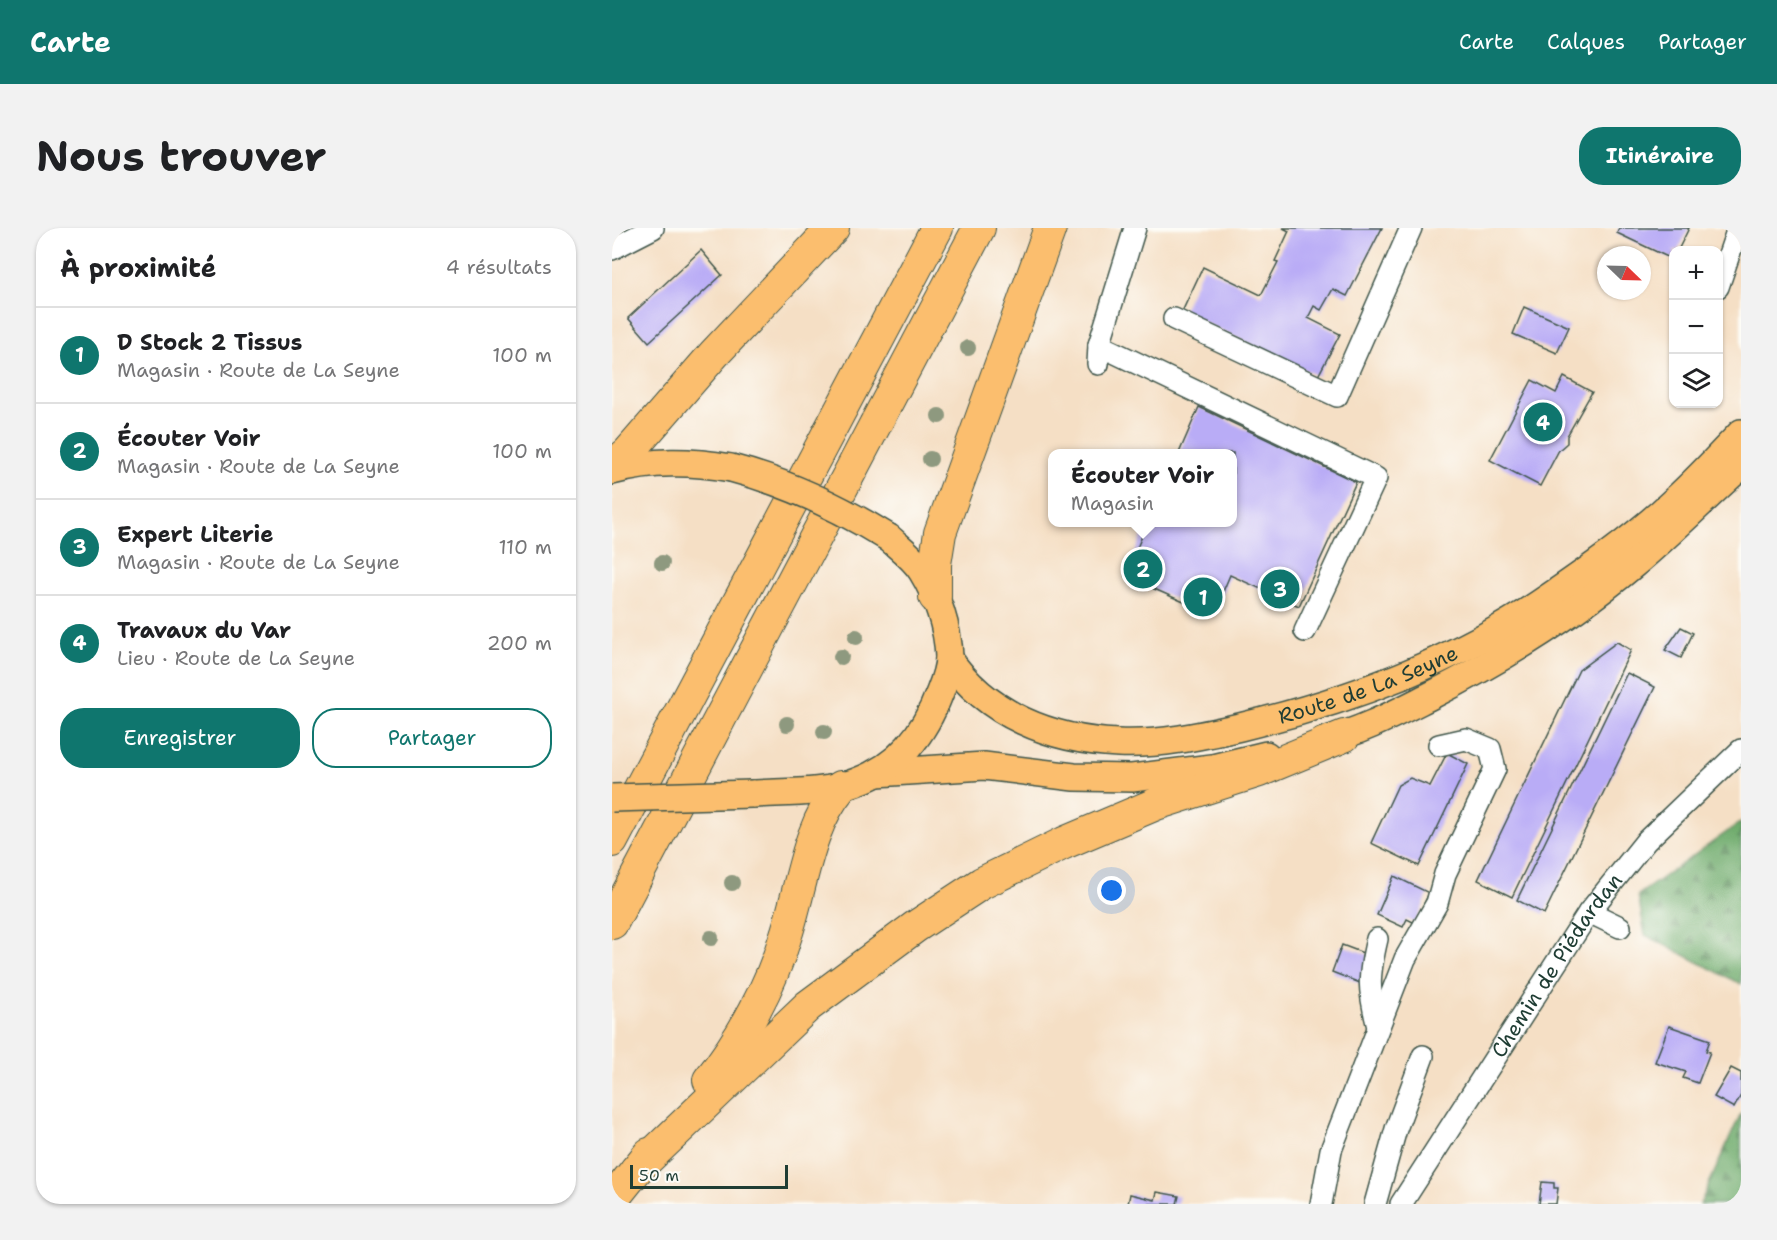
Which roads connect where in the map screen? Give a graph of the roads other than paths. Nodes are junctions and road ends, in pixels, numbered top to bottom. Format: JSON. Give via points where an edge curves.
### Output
{"nodes":[{"id":1,"x":833,"y":228,"type":"edge"},
{"id":2,"x":937,"y":228,"type":"edge"},
{"id":3,"x":979,"y":228,"type":"edge"},
{"id":4,"x":1050,"y":228,"type":"edge"},
{"id":5,"x":1135,"y":228,"type":"edge"},
{"id":6,"x":1411,"y":228,"type":"edge"},
{"id":7,"x":1738,"y":228,"type":"edge"},
{"id":8,"x":651,"y":229,"type":"edge"},
{"id":9,"x":612,"y":249,"type":"edge"},
{"id":10,"x":1723,"y":275,"type":"edge"},
{"id":11,"x":1174,"y":319,"type":"dead end"},
{"id":12,"x":1741,"y":433,"type":"edge"},
{"id":13,"x":1741,"y":466,"type":"edge"},
{"id":14,"x":612,"y":468,"type":"edge"},
{"id":15,"x":935,"y":597,"type":"junction"},
{"id":16,"x":1305,"y":631,"type":"dead end"},
{"id":17,"x":949,"y":659,"type":"junction"},
{"id":18,"x":1344,"y":736,"type":"junction"},
{"id":19,"x":1439,"y":745,"type":"dead end"},
{"id":20,"x":1741,"y":750,"type":"edge"},
{"id":21,"x":877,"y":773,"type":"junction"},
{"id":22,"x":841,"y":787,"type":"junction"},
{"id":23,"x":612,"y":798,"type":"edge"},
{"id":24,"x":612,"y":841,"type":"edge"},
{"id":25,"x":1589,"y":912,"type":"junction"},
{"id":26,"x":612,"y":923,"type":"edge"},
{"id":27,"x":1620,"y":927,"type":"dead end"},
{"id":28,"x":1377,"y":939,"type":"dead end"},
{"id":29,"x":1378,"y":1027,"type":"junction"},
{"id":30,"x":1424,"y":1056,"type":"dead end"},
{"id":31,"x":636,"y":1170,"type":"junction"},
{"id":32,"x":612,"y":1200,"type":"edge"},
{"id":33,"x":1321,"y":1204,"type":"edge"},
{"id":34,"x":1375,"y":1204,"type":"edge"},
{"id":35,"x":1401,"y":1204,"type":"edge"}],
"edges":[{"from":1,"to":14,"type":"highway"},
{"from":2,"to":24,"type":"highway"},
{"from":3,"to":26,"type":"highway"},
{"from":4,"to":15,"type":"highway","via":[[940,533]]},
{"from":5,"to":16,"type":"street","via":[[1098,355],[1376,478]]},
{"from":6,"to":11,"type":"street","via":[[1337,396]]},
{"from":7,"to":10,"type":"street"},
{"from":8,"to":9,"type":"street"},
{"from":12,"to":17,"type":"main road","name":"Route de La Seyne","via":[[1676,499],[1537,605],[1476,641],[1395,679],[1323,705],[1201,736],[1156,742],[1091,740],[1053,733],[991,705],[973,690]]},
{"from":13,"to":18,"type":"main road","name":"Route de La Seyne","via":[[1634,564],[1557,622],[1489,666]]},
{"from":14,"to":15,"type":"main road","bridge":true,"via":[[696,462],[761,476],[829,503],[890,538],[921,569]]},
{"from":15,"to":17,"type":"main road","via":[[945,626]]},
{"from":17,"to":21,"type":"main road","via":[[940,694],[919,737],[903,755]]},
{"from":18,"to":21,"type":"main road","name":"Route de La Seyne","via":[[1167,776],[1074,777],[984,766]]},
{"from":18,"to":31,"type":"highway","via":[[1259,771],[1156,804],[982,883],[808,1006]]},
{"from":19,"to":29,"type":"street","via":[[1466,739],[1490,749],[1495,769],[1445,874],[1437,903],[1405,959]]},
{"from":20,"to":25,"type":"street","name":"Chemin de Piédardan","via":[[1646,841]]},
{"from":21,"to":22,"type":"main road"},
{"from":22,"to":23,"type":"main road","bridge":true},
{"from":22,"to":31,"type":"highway","via":[[820,818],[786,937],[743,1030],[718,1068]]},
{"from":25,"to":27,"type":"street"},
{"from":25,"to":35,"type":"street","name":"Chemin de Piédardan"},
{"from":28,"to":29,"type":"street","via":[[1369,971],[1369,994]]},
{"from":29,"to":33,"type":"street","via":[[1331,1150]]},
{"from":30,"to":34,"type":"street","via":[[1396,1129]]},
{"from":31,"to":32,"type":"highway"}]}
